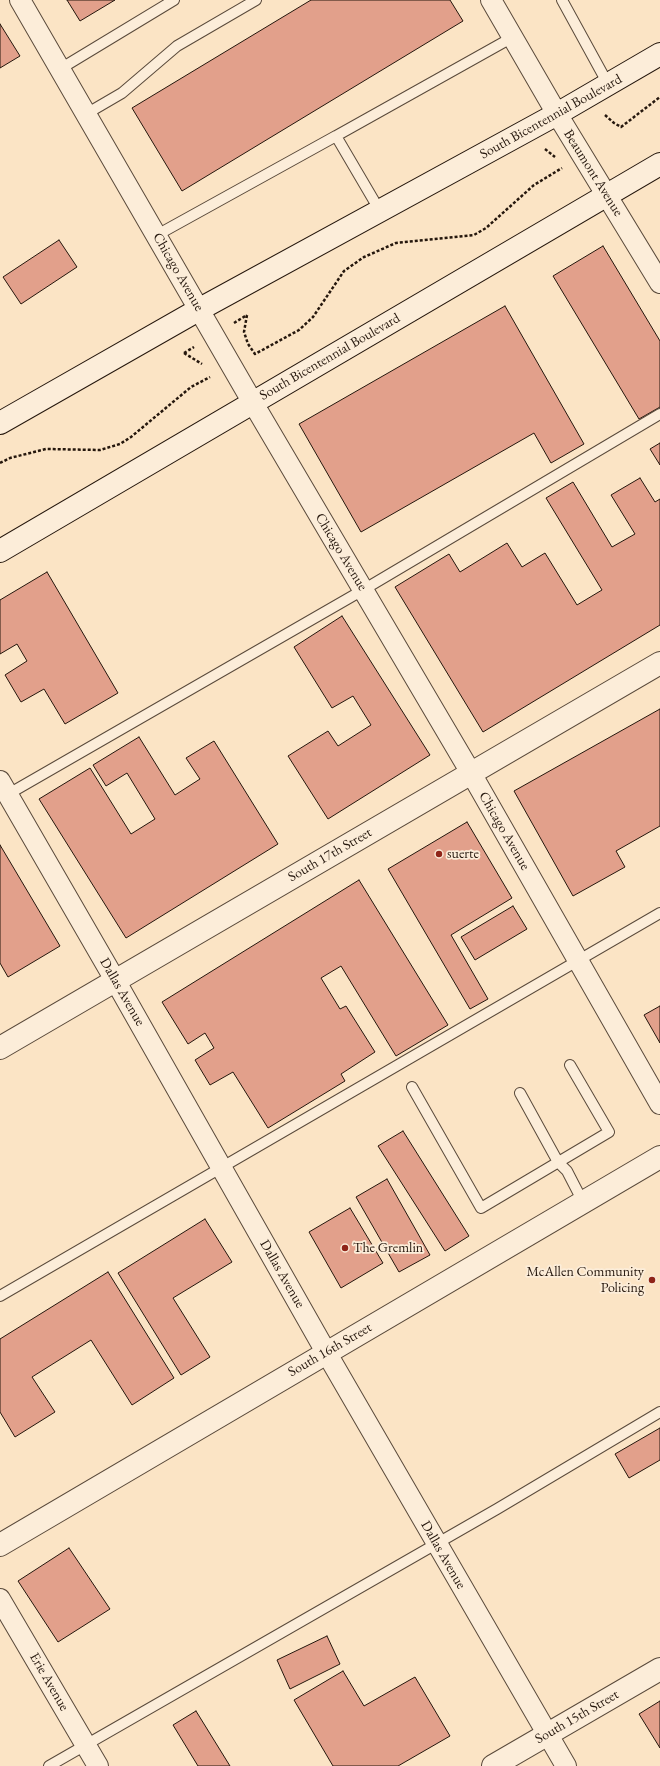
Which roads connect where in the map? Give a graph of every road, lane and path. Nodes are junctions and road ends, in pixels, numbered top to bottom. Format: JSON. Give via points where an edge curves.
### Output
{"nodes":[{"id":1,"x":20,"y":0,"type":"edge"},
{"id":2,"x":174,"y":0,"type":"edge"},
{"id":3,"x":256,"y":0,"type":"edge"},
{"id":4,"x":491,"y":0,"type":"edge"},
{"id":5,"x":562,"y":0,"type":"edge"},
{"id":6,"x":513,"y":37,"type":"junction"},
{"id":7,"x":660,"y":54,"type":"edge"},
{"id":8,"x":60,"y":69,"type":"junction"},
{"id":9,"x":608,"y":84,"type":"junction"},
{"id":10,"x":660,"y":97,"type":"edge"},
{"id":11,"x":604,"y":113,"type":"dead end"},
{"id":12,"x":86,"y":114,"type":"junction"},
{"id":13,"x":557,"y":114,"type":"junction"},
{"id":14,"x":336,"y":136,"type":"junction"},
{"id":15,"x":544,"y":148,"type":"dead end"},
{"id":16,"x":660,"y":164,"type":"edge"},
{"id":17,"x":607,"y":195,"type":"junction"},
{"id":18,"x":380,"y":211,"type":"junction"},
{"id":19,"x":156,"y":235,"type":"junction"},
{"id":20,"x":660,"y":283,"type":"edge"},
{"id":21,"x":200,"y":309,"type":"junction"},
{"id":22,"x":247,"y":315,"type":"dead end"},
{"id":23,"x":184,"y":353,"type":"dead end"},
{"id":24,"x":203,"y":364,"type":"dead end"},
{"id":25,"x":207,"y":371,"type":"dead end"},
{"id":26,"x":253,"y":402,"type":"junction"},
{"id":27,"x":660,"y":414,"type":"edge"},
{"id":28,"x":0,"y":423,"type":"edge"},
{"id":29,"x":0,"y":462,"type":"edge"},
{"id":30,"x":0,"y":551,"type":"edge"},
{"id":31,"x":363,"y":590,"type":"junction"},
{"id":32,"x":660,"y":663,"type":"edge"},
{"id":33,"x":471,"y":773,"type":"junction"},
{"id":34,"x":3,"y":792,"type":"edge"},
{"id":35,"x":660,"y":913,"type":"edge"},
{"id":36,"x":578,"y":960,"type":"junction"},
{"id":37,"x":115,"y":980,"type":"junction"},
{"id":38,"x":0,"y":1048,"type":"edge"},
{"id":39,"x":570,"y":1065,"type":"dead end"},
{"id":40,"x":412,"y":1087,"type":"dead end"},
{"id":41,"x":520,"y":1093,"type":"dead end"},
{"id":42,"x":660,"y":1104,"type":"edge"},
{"id":43,"x":660,"y":1157,"type":"edge"},
{"id":44,"x":558,"y":1162,"type":"junction"},
{"id":45,"x":221,"y":1167,"type":"junction"},
{"id":46,"x":583,"y":1202,"type":"junction"},
{"id":47,"x":0,"y":1296,"type":"edge"},
{"id":48,"x":326,"y":1352,"type":"junction"},
{"id":49,"x":660,"y":1412,"type":"edge"},
{"id":50,"x":437,"y":1544,"type":"junction"},
{"id":51,"x":0,"y":1545,"type":"edge"},
{"id":52,"x":0,"y":1599,"type":"edge"},
{"id":53,"x":660,"y":1669,"type":"edge"},
{"id":54,"x":547,"y":1735,"type":"junction"},
{"id":55,"x":85,"y":1745,"type":"junction"},
{"id":56,"x":49,"y":1766,"type":"edge"},
{"id":57,"x":98,"y":1766,"type":"edge"},
{"id":58,"x":494,"y":1766,"type":"edge"},
{"id":59,"x":566,"y":1766,"type":"edge"}],
"edges":[{"from":1,"to":8,"type":"street","name":"Chicago Avenue"},
{"from":2,"to":8,"type":"lane"},
{"from":3,"to":12,"type":"lane","via":[[177,46],[122,93]]},
{"from":4,"to":6,"type":"street","name":"Beaumont Avenue"},
{"from":5,"to":9,"type":"lane"},
{"from":6,"to":13,"type":"street","name":"Beaumont Avenue"},
{"from":6,"to":14,"type":"lane"},
{"from":7,"to":9,"type":"street","name":"South Bicentennial Boulevard"},
{"from":8,"to":12,"type":"street","name":"Chicago Avenue"},
{"from":9,"to":13,"type":"street","name":"South Bicentennial Boulevard"},
{"from":10,"to":11,"type":"path","via":[[622,127],[614,124]]},
{"from":12,"to":19,"type":"street","name":"Chicago Avenue"},
{"from":13,"to":17,"type":"street","name":"Beaumont Avenue"},
{"from":13,"to":18,"type":"street","name":"South Bicentennial Boulevard"},
{"from":14,"to":18,"type":"lane"},
{"from":14,"to":19,"type":"lane"},
{"from":15,"to":22,"type":"path","via":[[559,161],[562,168],[534,186],[486,228],[474,234],[396,243],[364,257],[344,272],[313,317],[299,330],[255,354],[244,332]]},
{"from":16,"to":17,"type":"street","name":"South Bicentennial Boulevard"},
{"from":17,"to":20,"type":"street","name":"Beaumont Avenue"},
{"from":17,"to":26,"type":"street","name":"South Bicentennial Boulevard"},
{"from":18,"to":21,"type":"street","name":"South Bicentennial Boulevard"},
{"from":19,"to":21,"type":"street","name":"Chicago Avenue"},
{"from":21,"to":26,"type":"street","name":"Chicago Avenue"},
{"from":21,"to":28,"type":"street","name":"South Bicentennial Boulevard"},
{"from":23,"to":24,"type":"path"},
{"from":25,"to":29,"type":"path","via":[[211,378],[191,387],[120,444],[100,450],[46,449]]},
{"from":26,"to":30,"type":"street","name":"South Bicentennial Boulevard"},
{"from":26,"to":31,"type":"street","name":"Chicago Avenue"},
{"from":27,"to":31,"type":"lane"},
{"from":31,"to":33,"type":"street","name":"Chicago Avenue"},
{"from":31,"to":34,"type":"lane"},
{"from":32,"to":33,"type":"street","name":"South 17th Street"},
{"from":33,"to":36,"type":"street","name":"Chicago Avenue"},
{"from":33,"to":37,"type":"street","name":"South 17th Street"},
{"from":34,"to":37,"type":"street","name":"Dallas Avenue"},
{"from":35,"to":36,"type":"lane"},
{"from":36,"to":42,"type":"street","name":"Chicago Avenue"},
{"from":36,"to":45,"type":"lane"},
{"from":37,"to":38,"type":"street","name":"South 17th Street"},
{"from":37,"to":45,"type":"street","name":"Dallas Avenue"},
{"from":39,"to":44,"type":"lane","via":[[609,1132]]},
{"from":40,"to":44,"type":"lane","via":[[480,1208]]},
{"from":41,"to":44,"type":"lane"},
{"from":43,"to":46,"type":"street","name":"South 16th Street"},
{"from":44,"to":46,"type":"lane","via":[[567,1171]]},
{"from":45,"to":47,"type":"lane"},
{"from":45,"to":48,"type":"street","name":"Dallas Avenue"},
{"from":46,"to":48,"type":"street","name":"South 16th Street"},
{"from":48,"to":50,"type":"street","name":"Dallas Avenue"},
{"from":48,"to":51,"type":"street","name":"South 16th Street"},
{"from":49,"to":50,"type":"lane"},
{"from":50,"to":54,"type":"street","name":"Dallas Avenue"},
{"from":50,"to":55,"type":"lane"},
{"from":52,"to":55,"type":"street","name":"Erie Avenue"},
{"from":53,"to":54,"type":"street","name":"South 15th Street"},
{"from":54,"to":58,"type":"street","name":"South 15th Street"},
{"from":54,"to":59,"type":"street","name":"Dallas Avenue"},
{"from":55,"to":56,"type":"lane"},
{"from":55,"to":57,"type":"street","name":"Erie Avenue"}]}
